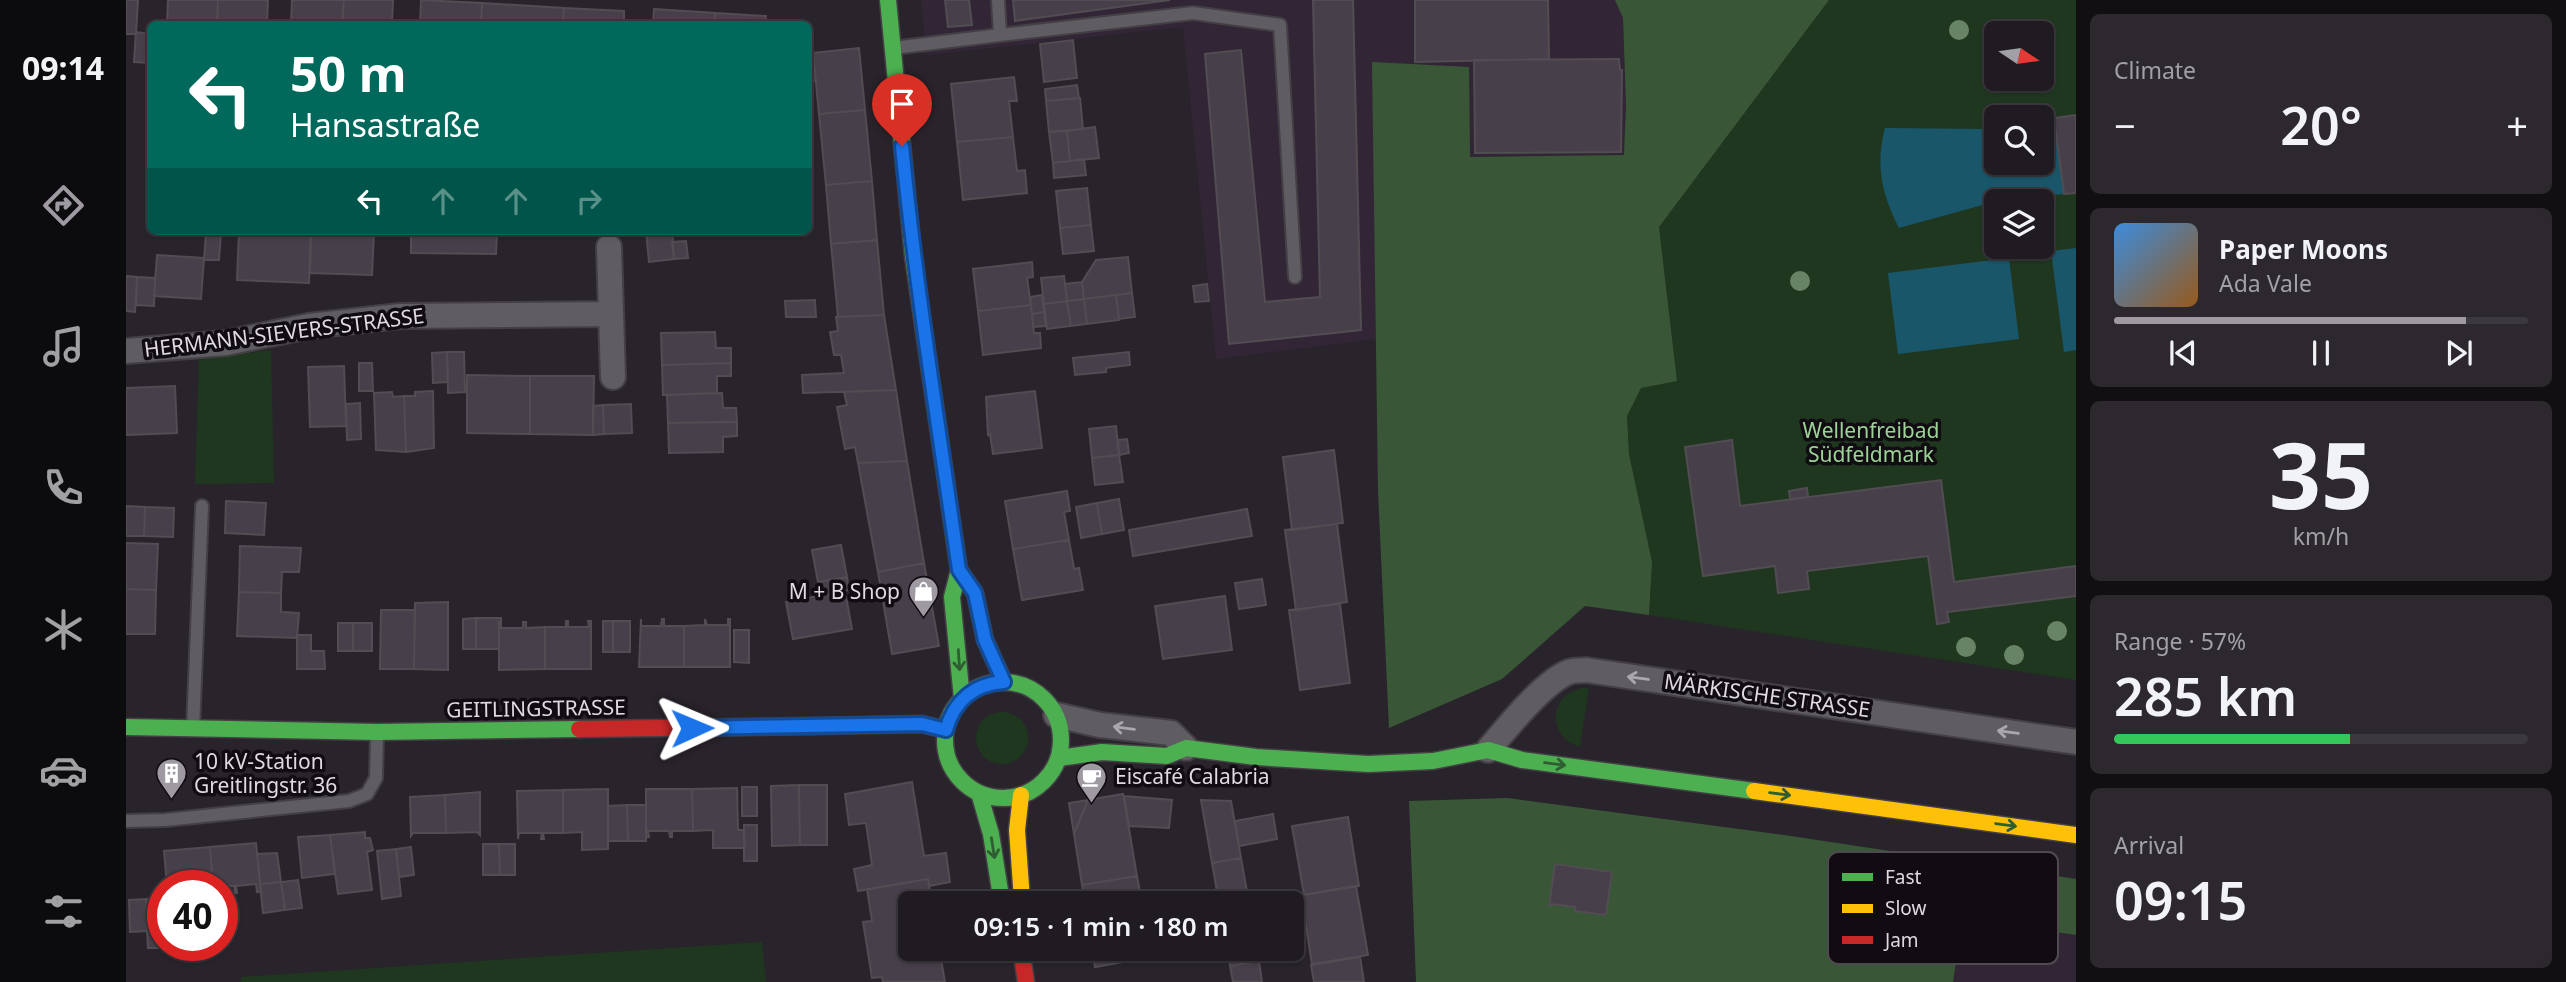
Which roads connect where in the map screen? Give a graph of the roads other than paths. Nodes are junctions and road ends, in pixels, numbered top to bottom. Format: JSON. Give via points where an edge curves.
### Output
{"nodes":[{"id":1,"x":888,"y":0,"type":"edge"},
{"id":2,"x":998,"y":0,"type":"edge"},
{"id":3,"x":1000,"y":35,"type":"junction"},
{"id":4,"x":893,"y":48,"type":"junction"},
{"id":5,"x":609,"y":247,"type":"dead end"},
{"id":6,"x":1295,"y":277,"type":"dead end"},
{"id":7,"x":609,"y":314,"type":"junction"},
{"id":8,"x":126,"y":351,"type":"edge"},
{"id":9,"x":613,"y":377,"type":"dead end"},
{"id":10,"x":202,"y":506,"type":"dead end"},
{"id":11,"x":959,"y":570,"type":"junction"},
{"id":12,"x":1004,"y":682,"type":"junction"},
{"id":13,"x":962,"y":699,"type":"junction"},
{"id":14,"x":1056,"y":715,"type":"junction"},
{"id":15,"x":126,"y":727,"type":"edge"},
{"id":16,"x":193,"y":730,"type":"junction"},
{"id":17,"x":946,"y":730,"type":"junction"},
{"id":18,"x":377,"y":732,"type":"junction"},
{"id":19,"x":2076,"y":742,"type":"edge"},
{"id":20,"x":1186,"y":748,"type":"junction"},
{"id":21,"x":1488,"y":750,"type":"junction"},
{"id":22,"x":1059,"y":758,"type":"junction"},
{"id":23,"x":979,"y":793,"type":"junction"},
{"id":24,"x":1021,"y":795,"type":"junction"},
{"id":25,"x":126,"y":821,"type":"edge"},
{"id":26,"x":2076,"y":835,"type":"edge"},
{"id":27,"x":1000,"y":891,"type":"edge"},
{"id":28,"x":1022,"y":891,"type":"edge"},
{"id":29,"x":1023,"y":961,"type":"edge"},
{"id":30,"x":1026,"y":982,"type":"edge"}],
"edges":[{"from":1,"to":4,"type":"street"},
{"from":2,"to":3,"type":"lane"},
{"from":3,"to":4,"type":"lane"},
{"from":3,"to":6,"type":"lane","via":[[1193,13],[1280,25]]},
{"from":4,"to":11,"type":"street","via":[[913,256]]},
{"from":5,"to":7,"type":"street"},
{"from":7,"to":8,"type":"street","name":"HERMANN-SIEVERS-STRASSE","via":[[400,316],[309,326],[212,345]]},
{"from":7,"to":9,"type":"street"},
{"from":10,"to":16,"type":"lane"},
{"from":11,"to":12,"type":"street","via":[[975,593],[985,640]]},
{"from":11,"to":13,"type":"street","one_way":true,"via":[[953,597]]},
{"from":12,"to":13,"type":"street","via":[[981,686]]},
{"from":12,"to":14,"type":"street","via":[[1029,687]]},
{"from":13,"to":17,"type":"street"},
{"from":20,"to":14,"type":"street","one_way":true,"via":[[1171,733]]},
{"from":14,"to":22,"type":"street"},
{"from":15,"to":16,"type":"street","name":"GEITLINGSTRASSE"},
{"from":16,"to":18,"type":"street","name":"GEITLINGSTRASSE"},
{"from":17,"to":18,"type":"street","name":"GEITLINGSTRASSE","via":[[922,724]]},
{"from":17,"to":23,"type":"street","via":[[949,760],[966,785]]},
{"from":18,"to":25,"type":"lane","via":[[376,778],[367,794],[349,801]]},
{"from":19,"to":21,"type":"street","name":"MÄRKISCHE STRASSE","one_way":true,"via":[[1586,670],[1557,678]]},
{"from":20,"to":21,"type":"street","via":[[1368,764],[1433,761]]},
{"from":20,"to":22,"type":"street","via":[[1167,757],[1102,752]]},
{"from":21,"to":26,"type":"street","one_way":true,"via":[[1522,760]]},
{"from":22,"to":24,"type":"street","via":[[1045,781]]},
{"from":23,"to":24,"type":"street","via":[[1000,798]]},
{"from":23,"to":27,"type":"street","one_way":true},
{"from":24,"to":28,"type":"street","via":[[1017,830]]},
{"from":29,"to":30,"type":"street"}]}
